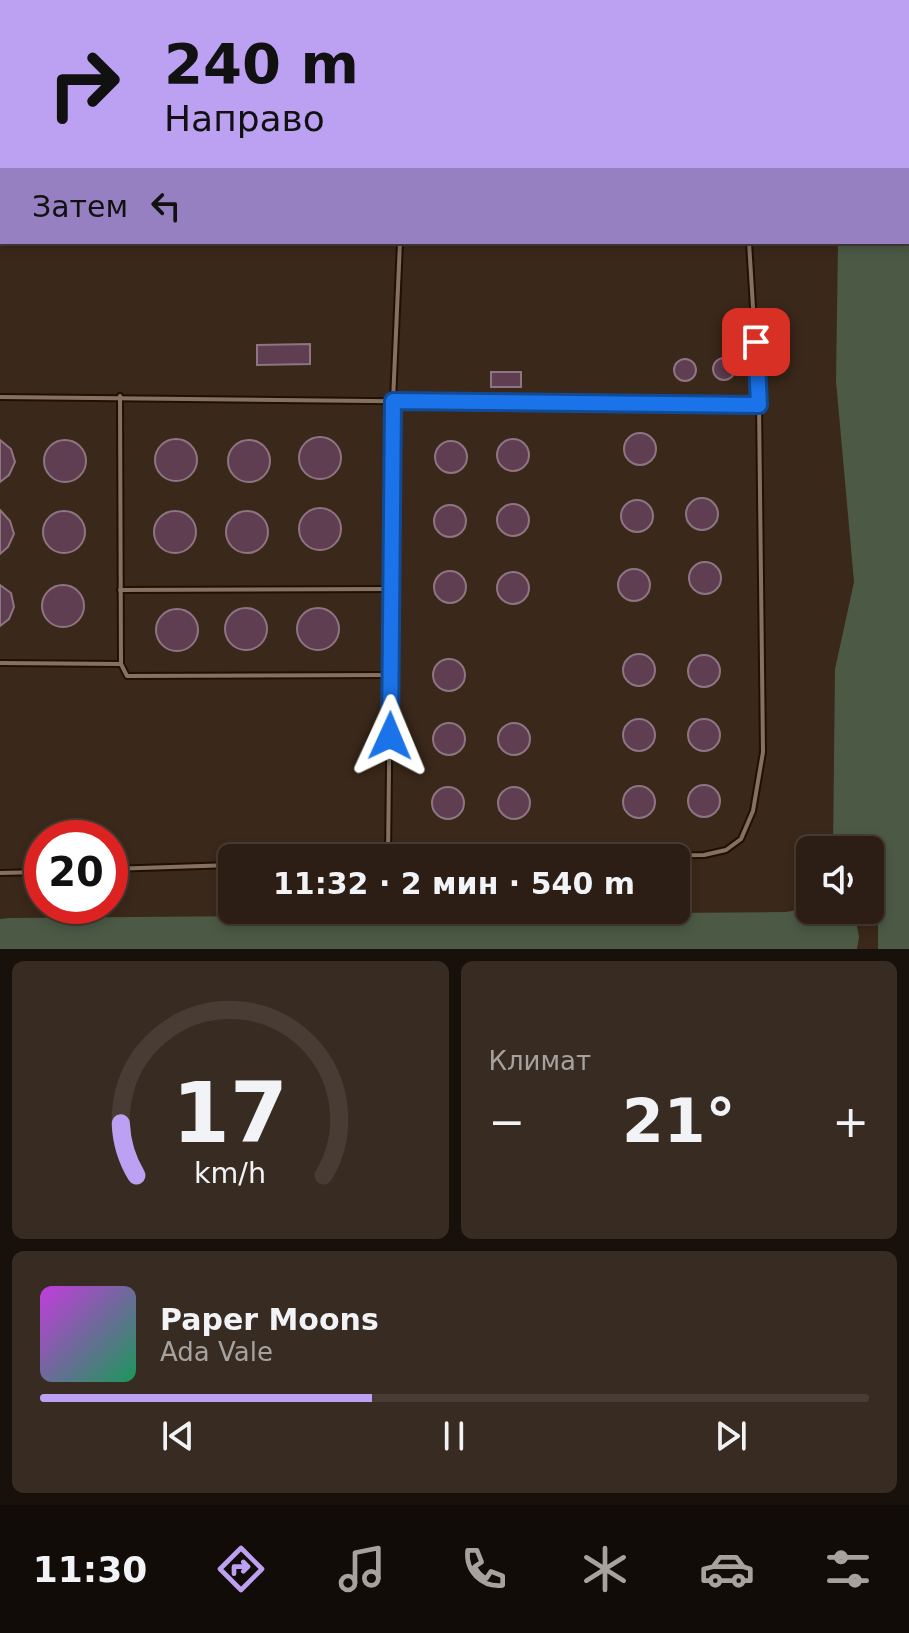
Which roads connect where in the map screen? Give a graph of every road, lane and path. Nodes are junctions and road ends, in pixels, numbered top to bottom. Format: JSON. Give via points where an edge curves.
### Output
{"nodes":[{"id":1,"x":400,"y":244,"type":"edge"},
{"id":2,"x":749,"y":244,"type":"edge"},
{"id":3,"x":120,"y":396,"type":"junction"},
{"id":4,"x":0,"y":397,"type":"edge"},
{"id":5,"x":393,"y":401,"type":"junction"},
{"id":6,"x":759,"y":405,"type":"junction"},
{"id":7,"x":391,"y":589,"type":"junction"},
{"id":8,"x":120,"y":590,"type":"junction"},
{"id":9,"x":0,"y":663,"type":"edge"},
{"id":10,"x":121,"y":664,"type":"junction"},
{"id":11,"x":390,"y":675,"type":"junction"},
{"id":12,"x":388,"y":844,"type":"edge"},
{"id":13,"x":690,"y":855,"type":"edge"},
{"id":14,"x":218,"y":865,"type":"edge"},
{"id":15,"x":128,"y":868,"type":"edge"},
{"id":16,"x":24,"y":872,"type":"edge"},
{"id":17,"x":0,"y":873,"type":"edge"}],
"edges":[{"from":1,"to":5,"type":"lane"},
{"from":2,"to":6,"type":"lane"},
{"from":3,"to":4,"type":"lane"},
{"from":3,"to":5,"type":"lane"},
{"from":3,"to":8,"type":"lane"},
{"from":5,"to":6,"type":"lane"},
{"from":5,"to":7,"type":"lane"},
{"from":6,"to":13,"type":"lane","via":[[763,752],[753,811],[741,839],[726,850]]},
{"from":7,"to":8,"type":"lane"},
{"from":7,"to":11,"type":"lane"},
{"from":8,"to":10,"type":"lane"},
{"from":9,"to":10,"type":"lane"},
{"from":10,"to":11,"type":"lane","via":[[127,676]]},
{"from":11,"to":12,"type":"lane"},
{"from":14,"to":15,"type":"lane"},
{"from":16,"to":17,"type":"lane"}]}
